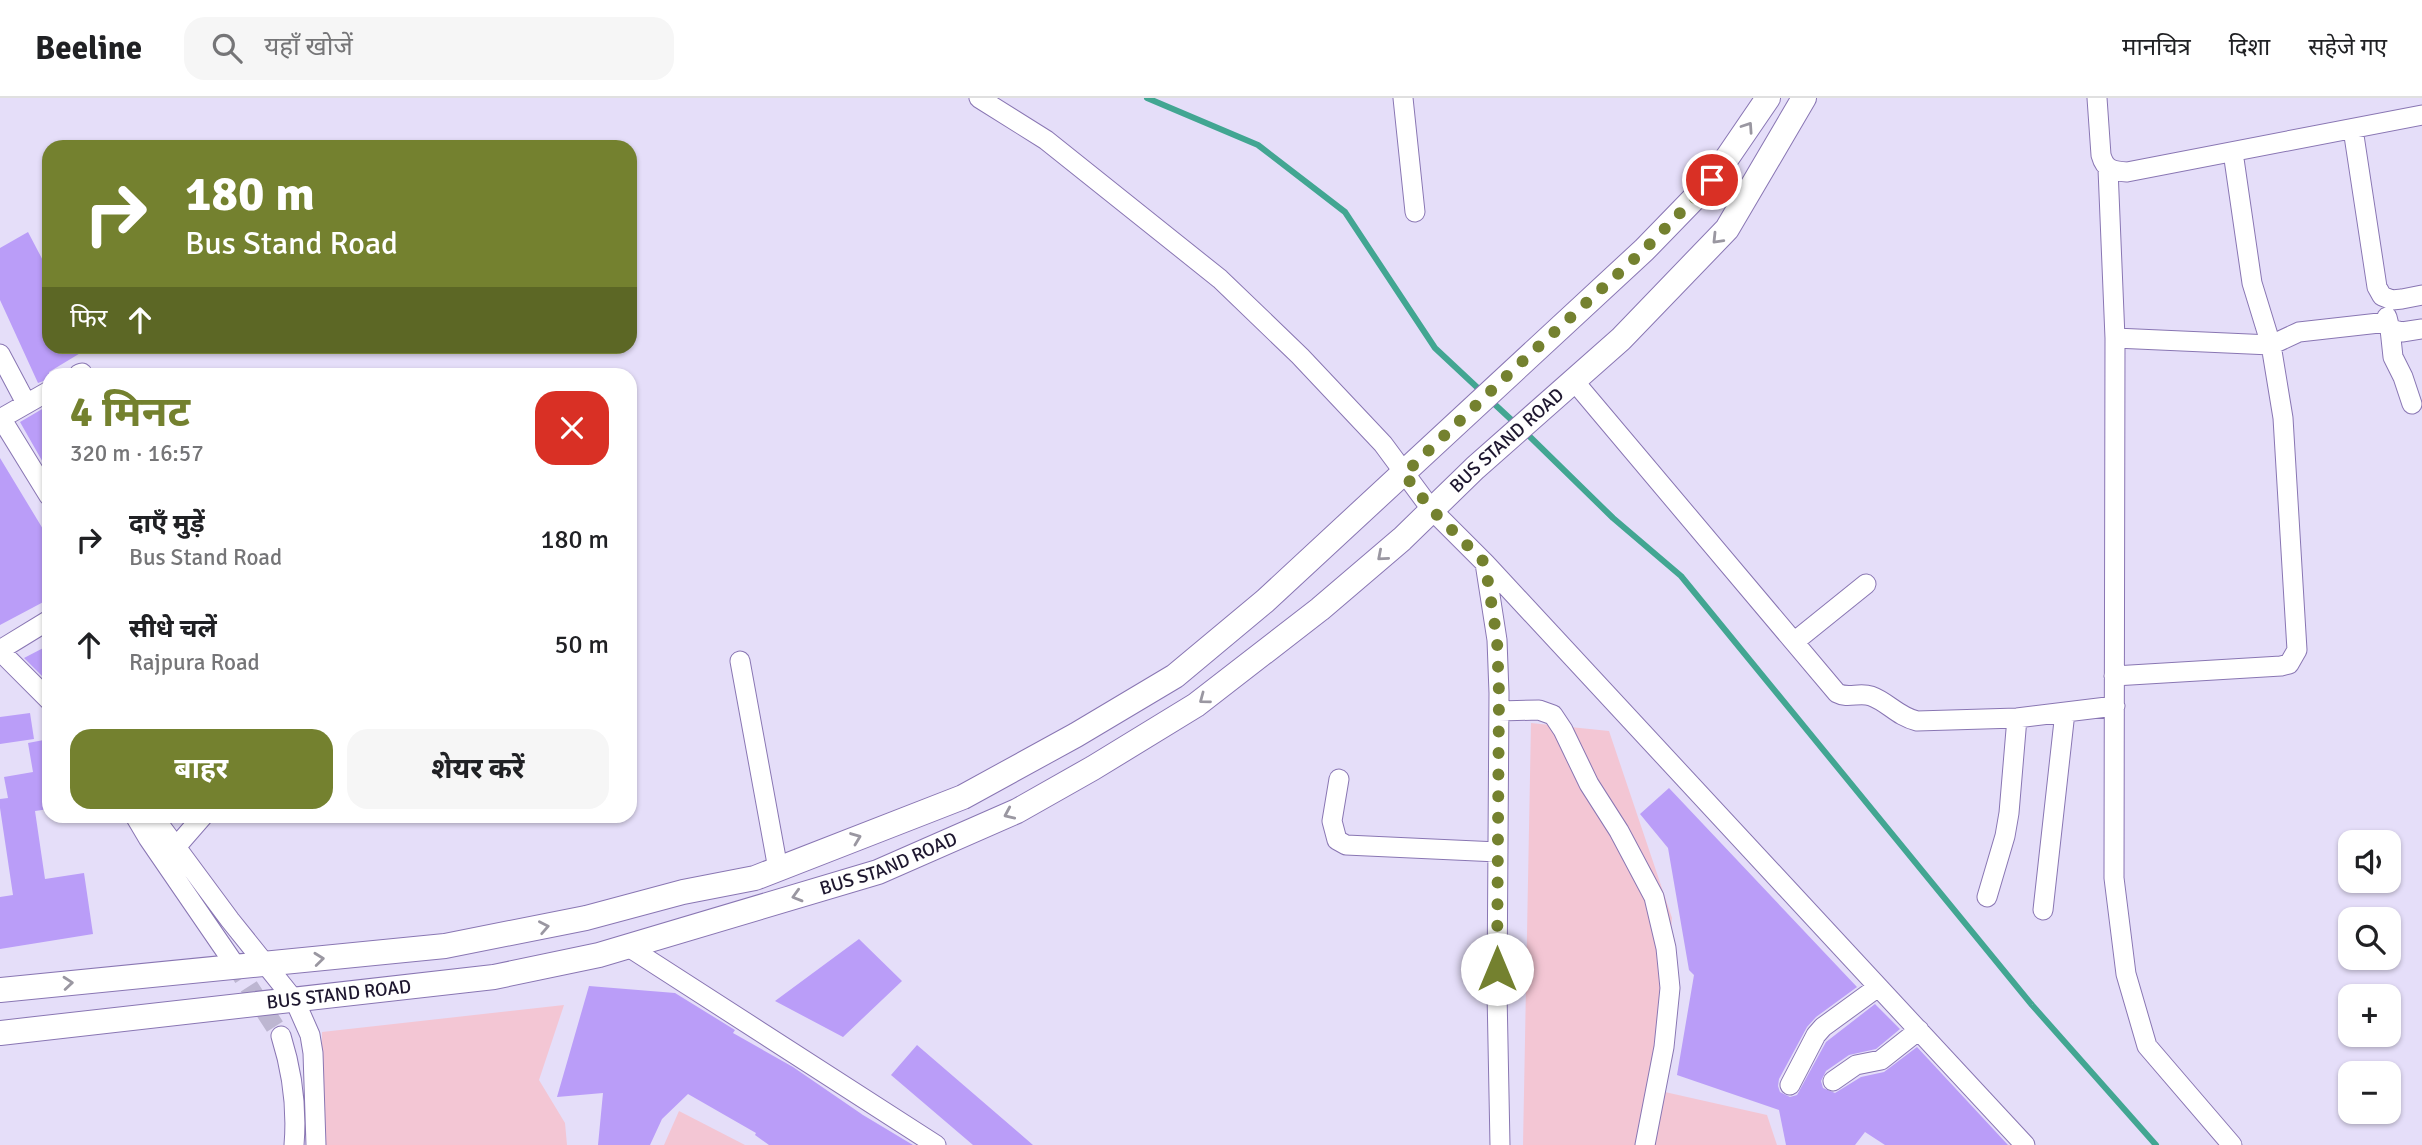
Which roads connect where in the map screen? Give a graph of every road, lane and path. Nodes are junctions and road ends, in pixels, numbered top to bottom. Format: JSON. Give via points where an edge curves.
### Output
{"nodes":[{"id":1,"x":979,"y":98,"type":"edge"},
{"id":2,"x":1403,"y":98,"type":"edge"},
{"id":3,"x":1768,"y":98,"type":"edge"},
{"id":4,"x":1804,"y":98,"type":"edge"},
{"id":5,"x":2097,"y":98,"type":"edge"},
{"id":6,"x":2422,"y":115,"type":"edge"},
{"id":7,"x":2353,"y":129,"type":"junction"},
{"id":8,"x":2233,"y":152,"type":"junction"},
{"id":9,"x":2108,"y":169,"type":"junction"},
{"id":10,"x":1415,"y":212,"type":"dead end"},
{"id":11,"x":2422,"y":295,"type":"edge"},
{"id":12,"x":2387,"y":298,"type":"junction"},
{"id":13,"x":2389,"y":325,"type":"junction"},
{"id":14,"x":2422,"y":329,"type":"edge"},
{"id":15,"x":2115,"y":338,"type":"junction"},
{"id":16,"x":2272,"y":345,"type":"junction"},
{"id":17,"x":0,"y":354,"type":"edge"},
{"id":18,"x":1574,"y":381,"type":"junction"},
{"id":19,"x":42,"y":395,"type":"edge"},
{"id":20,"x":26,"y":403,"type":"junction"},
{"id":21,"x":2412,"y":404,"type":"dead end"},
{"id":22,"x":1,"y":418,"type":"edge"},
{"id":23,"x":1404,"y":474,"type":"junction"},
{"id":24,"x":42,"y":485,"type":"edge"},
{"id":25,"x":1431,"y":509,"type":"junction"},
{"id":26,"x":1485,"y":563,"type":"junction"},
{"id":27,"x":1866,"y":584,"type":"dead end"},
{"id":28,"x":42,"y":624,"type":"edge"},
{"id":29,"x":1794,"y":642,"type":"junction"},
{"id":30,"x":0,"y":651,"type":"edge"},
{"id":31,"x":740,"y":661,"type":"dead end"},
{"id":32,"x":2114,"y":676,"type":"junction"},
{"id":33,"x":42,"y":693,"type":"edge"},
{"id":34,"x":2115,"y":706,"type":"junction"},
{"id":35,"x":1499,"y":711,"type":"junction"},
{"id":36,"x":2065,"y":712,"type":"junction"},
{"id":37,"x":2017,"y":718,"type":"junction"},
{"id":38,"x":1339,"y":779,"type":"dead end"},
{"id":39,"x":139,"y":823,"type":"edge"},
{"id":40,"x":158,"y":823,"type":"edge"},
{"id":41,"x":197,"y":823,"type":"edge"},
{"id":42,"x":176,"y":847,"type":"junction"},
{"id":43,"x":1498,"y":852,"type":"junction"},
{"id":44,"x":778,"y":869,"type":"junction"},
{"id":45,"x":1987,"y":897,"type":"dead end"},
{"id":46,"x":2043,"y":909,"type":"dead end"},
{"id":47,"x":627,"y":946,"type":"junction"},
{"id":48,"x":233,"y":962,"type":"tunnel mouth"},
{"id":49,"x":265,"y":965,"type":"junction"},
{"id":50,"x":1878,"y":987,"type":"junction"},
{"id":51,"x":0,"y":990,"type":"edge"},
{"id":52,"x":295,"y":1001,"type":"junction"},
{"id":53,"x":1919,"y":1030,"type":"junction"},
{"id":54,"x":0,"y":1033,"type":"edge"},
{"id":55,"x":281,"y":1036,"type":"tunnel mouth"},
{"id":56,"x":1833,"y":1081,"type":"dead end"},
{"id":57,"x":1790,"y":1085,"type":"dead end"},
{"id":58,"x":294,"y":1145,"type":"edge"},
{"id":59,"x":316,"y":1145,"type":"edge"},
{"id":60,"x":936,"y":1145,"type":"edge"},
{"id":61,"x":1500,"y":1145,"type":"edge"},
{"id":62,"x":1645,"y":1145,"type":"edge"},
{"id":63,"x":2025,"y":1145,"type":"edge"},
{"id":64,"x":2232,"y":1145,"type":"edge"}],
"edges":[{"from":1,"to":23,"type":"street","via":[[1046,140],[1220,279],[1300,356],[1383,444]]},
{"from":2,"to":10,"type":"street"},
{"from":23,"to":3,"type":"main road","name":"BUS STAND ROAD","one_way":true,"via":[[1644,250],[1712,180]]},
{"from":4,"to":18,"type":"main road","name":"BUS STAND ROAD","one_way":true,"via":[[1727,229]]},
{"from":5,"to":9,"type":"street","via":[[2101,155]]},
{"from":6,"to":7,"type":"street"},
{"from":7,"to":8,"type":"street"},
{"from":7,"to":12,"type":"street","via":[[2378,287]]},
{"from":8,"to":9,"type":"street","via":[[2127,172]]},
{"from":8,"to":16,"type":"street","via":[[2252,283]]},
{"from":9,"to":15,"type":"street"},
{"from":11,"to":12,"type":"street"},
{"from":12,"to":13,"type":"street"},
{"from":13,"to":14,"type":"street","via":[[2402,332]]},
{"from":13,"to":16,"type":"street","via":[[2300,332]]},
{"from":13,"to":21,"type":"street","via":[[2393,357]]},
{"from":15,"to":16,"type":"street"},
{"from":15,"to":32,"type":"street"},
{"from":16,"to":32,"type":"street","via":[[2283,418],[2295,657],[2281,666]]},
{"from":17,"to":20,"type":"street"},
{"from":18,"to":25,"type":"main road","name":"BUS STAND ROAD"},
{"from":18,"to":29,"type":"street"},
{"from":19,"to":20,"type":"street"},
{"from":20,"to":22,"type":"street"},
{"from":22,"to":24,"type":"street"},
{"from":23,"to":25,"type":"street"},
{"from":44,"to":23,"type":"main road","name":"BUS STAND ROAD","one_way":true,"via":[[963,797],[1175,676]]},
{"from":25,"to":26,"type":"street"},
{"from":25,"to":47,"type":"main road","name":"BUS STAND ROAD","one_way":true,"via":[[1320,609],[1196,705],[1017,811],[878,872]]},
{"from":26,"to":35,"type":"street","via":[[1497,639]]},
{"from":26,"to":50,"type":"street"},
{"from":27,"to":29,"type":"street"},
{"from":28,"to":30,"type":"street"},
{"from":29,"to":37,"type":"street","via":[[1837,693],[1873,696],[1905,718]]},
{"from":30,"to":33,"type":"street"},
{"from":31,"to":44,"type":"street"},
{"from":32,"to":34,"type":"street"},
{"from":34,"to":36,"type":"street"},
{"from":34,"to":64,"type":"street","via":[[2114,877],[2132,996],[2153,1055]]},
{"from":35,"to":43,"type":"street"},
{"from":35,"to":62,"type":"street","via":[[1539,709],[1553,715],[1654,897],[1670,988]]},
{"from":36,"to":37,"type":"street"},
{"from":36,"to":46,"type":"street"},
{"from":37,"to":45,"type":"street","via":[[2009,813]]},
{"from":38,"to":43,"type":"street","via":[[1332,821],[1337,840],[1346,845]]},
{"from":39,"to":48,"type":"street"},
{"from":40,"to":42,"type":"street"},
{"from":41,"to":42,"type":"street"},
{"from":42,"to":49,"type":"street"},
{"from":43,"to":61,"type":"street"},
{"from":49,"to":44,"type":"main road","name":"BUS STAND ROAD","one_way":true,"via":[[445,946],[586,918]]},
{"from":47,"to":52,"type":"main road","name":"BUS STAND ROAD","via":[[494,977]]},
{"from":47,"to":60,"type":"street"},
{"from":51,"to":49,"type":"main road","name":"BUS STAND ROAD","one_way":true},
{"from":49,"to":52,"type":"street"},
{"from":50,"to":53,"type":"street"},
{"from":50,"to":57,"type":"street","via":[[1815,1035]]},
{"from":52,"to":54,"type":"main road","name":"BUS STAND ROAD"},
{"from":52,"to":59,"type":"street","via":[[313,1053]]},
{"from":53,"to":56,"type":"street","via":[[1881,1060],[1856,1065]]},
{"from":53,"to":63,"type":"street"},
{"from":55,"to":58,"type":"street","via":[[292,1087]]}]}
